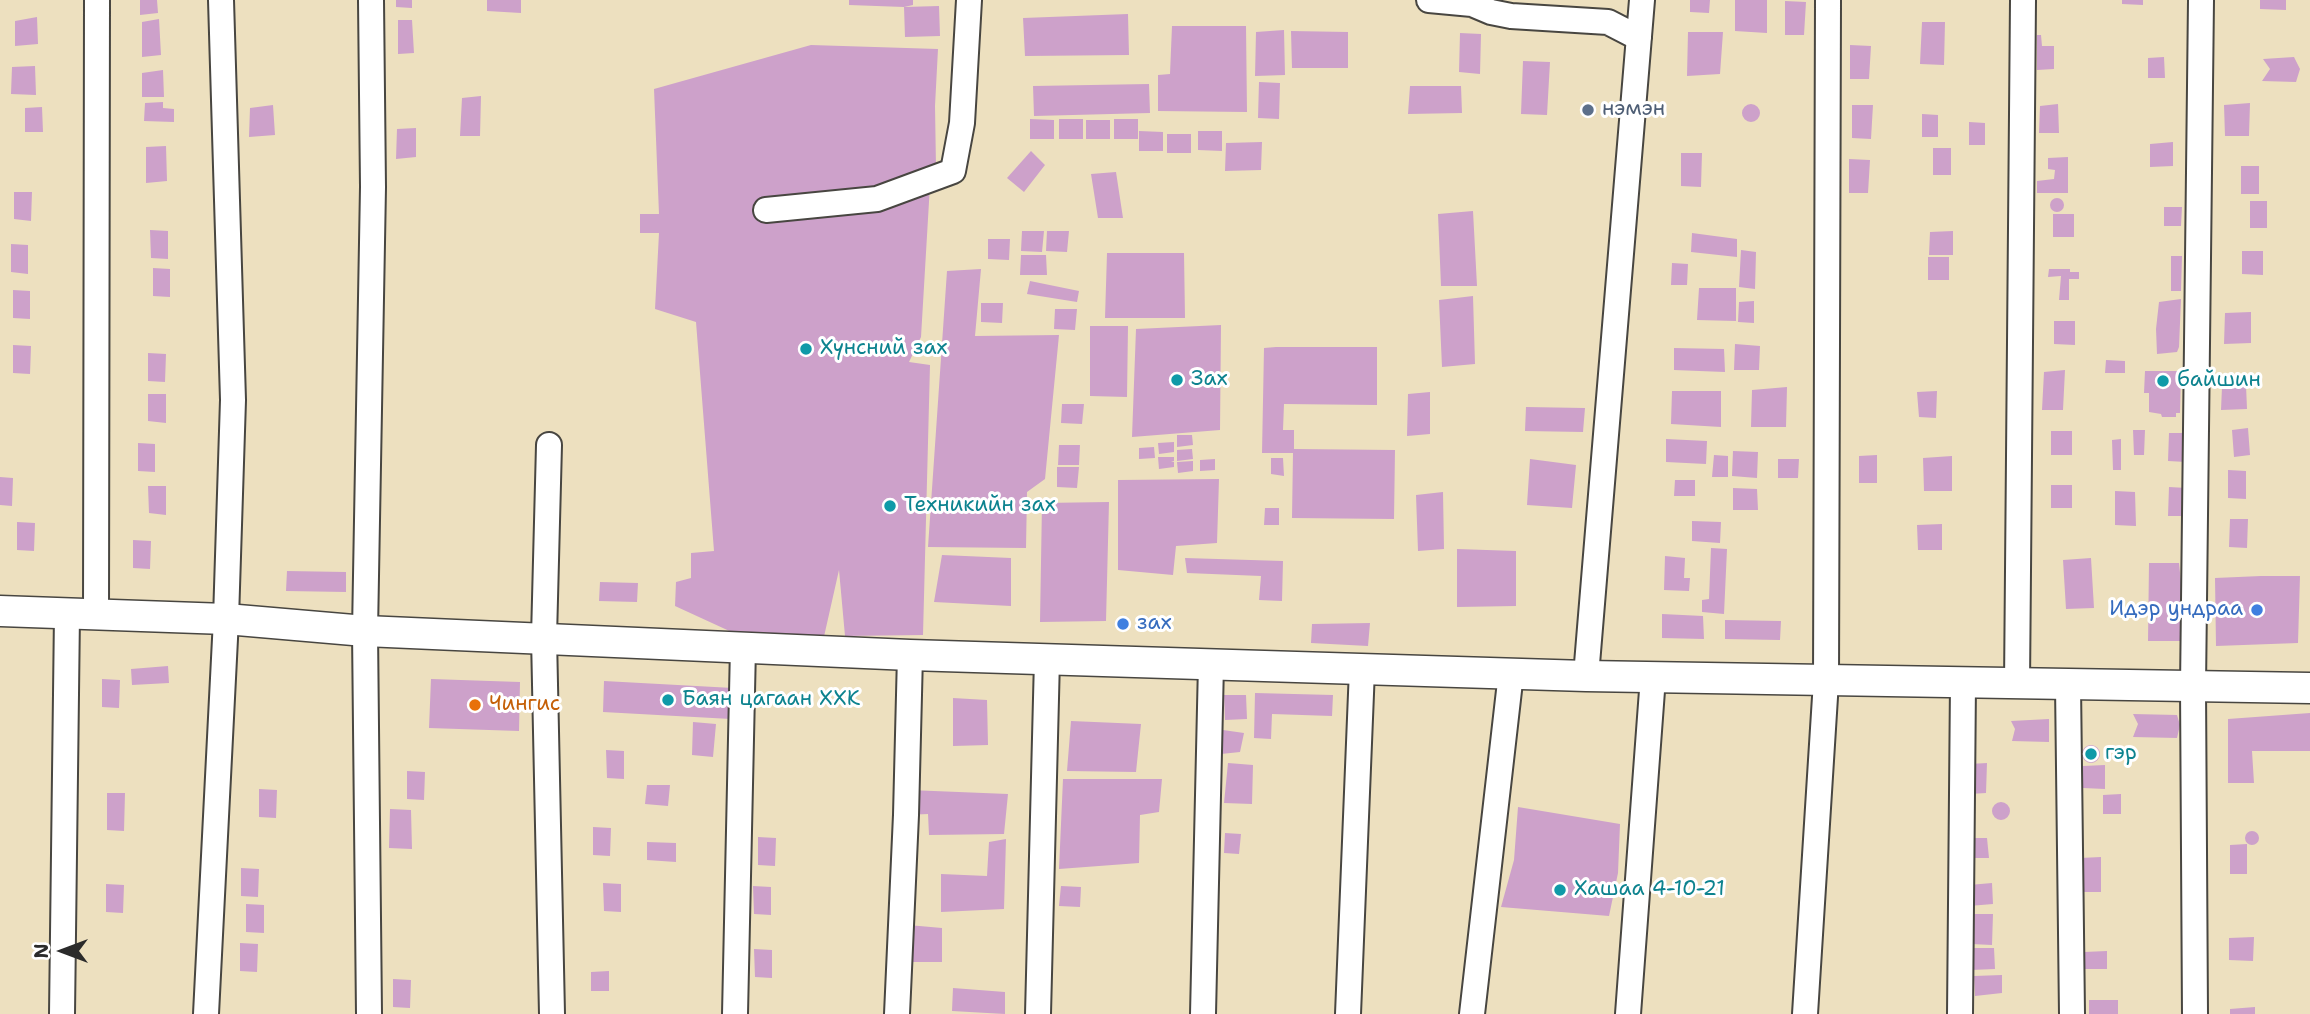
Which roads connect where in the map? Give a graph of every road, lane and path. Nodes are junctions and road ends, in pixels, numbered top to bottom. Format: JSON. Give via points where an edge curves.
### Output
{"nodes":[{"id":1,"x":97,"y":0,"type":"edge"},
{"id":2,"x":221,"y":0,"type":"edge"},
{"id":3,"x":371,"y":0,"type":"edge"},
{"id":4,"x":969,"y":0,"type":"edge"},
{"id":5,"x":1429,"y":0,"type":"edge"},
{"id":6,"x":1642,"y":0,"type":"edge"},
{"id":7,"x":1828,"y":0,"type":"edge"},
{"id":8,"x":2023,"y":0,"type":"edge"},
{"id":9,"x":2201,"y":0,"type":"edge"},
{"id":10,"x":1491,"y":6,"type":"edge"},
{"id":11,"x":1639,"y":38,"type":"junction"},
{"id":12,"x":766,"y":210,"type":"dead end"},
{"id":13,"x":549,"y":445,"type":"dead end"},
{"id":14,"x":0,"y":611,"type":"edge"},
{"id":15,"x":81,"y":614,"type":"junction"},
{"id":16,"x":226,"y":619,"type":"junction"},
{"id":17,"x":365,"y":631,"type":"junction"},
{"id":18,"x":544,"y":637,"type":"junction"},
{"id":19,"x":743,"y":647,"type":"junction"},
{"id":20,"x":909,"y":655,"type":"junction"},
{"id":21,"x":1047,"y":659,"type":"junction"},
{"id":22,"x":1211,"y":664,"type":"junction"},
{"id":23,"x":1362,"y":669,"type":"junction"},
{"id":24,"x":1511,"y":673,"type":"junction"},
{"id":25,"x":1586,"y":676,"type":"junction"},
{"id":26,"x":1653,"y":677,"type":"junction"},
{"id":27,"x":1826,"y":681,"type":"junction"},
{"id":28,"x":1962,"y":683,"type":"junction"},
{"id":29,"x":2017,"y":684,"type":"junction"},
{"id":30,"x":2068,"y":685,"type":"junction"},
{"id":31,"x":2193,"y":687,"type":"junction"},
{"id":32,"x":2310,"y":688,"type":"edge"},
{"id":33,"x":62,"y":1014,"type":"edge"},
{"id":34,"x":206,"y":1014,"type":"edge"},
{"id":35,"x":369,"y":1014,"type":"edge"},
{"id":36,"x":552,"y":1014,"type":"edge"},
{"id":37,"x":735,"y":1014,"type":"edge"},
{"id":38,"x":897,"y":1014,"type":"edge"},
{"id":39,"x":1038,"y":1014,"type":"edge"},
{"id":40,"x":1203,"y":1014,"type":"edge"},
{"id":41,"x":1348,"y":1014,"type":"edge"},
{"id":42,"x":1472,"y":1014,"type":"edge"},
{"id":43,"x":1628,"y":1014,"type":"edge"},
{"id":44,"x":1805,"y":1014,"type":"edge"},
{"id":45,"x":1960,"y":1014,"type":"edge"},
{"id":46,"x":2072,"y":1014,"type":"edge"},
{"id":47,"x":2194,"y":1014,"type":"edge"}],
"edges":[{"from":1,"to":15,"type":"street"},
{"from":2,"to":16,"type":"street","via":[[233,400]]},
{"from":3,"to":17,"type":"street","via":[[373,187]]},
{"from":4,"to":12,"type":"street","via":[[962,123],[953,171],[877,199]]},
{"from":5,"to":10,"type":"street"},
{"from":6,"to":11,"type":"street"},
{"from":7,"to":27,"type":"street"},
{"from":8,"to":29,"type":"street"},
{"from":9,"to":31,"type":"street"},
{"from":10,"to":11,"type":"street","via":[[1511,16],[1608,22]]},
{"from":11,"to":25,"type":"street"},
{"from":13,"to":18,"type":"street"},
{"from":14,"to":15,"type":"main road"},
{"from":15,"to":16,"type":"main road"},
{"from":15,"to":33,"type":"street"},
{"from":16,"to":17,"type":"main road"},
{"from":16,"to":34,"type":"street"},
{"from":17,"to":18,"type":"main road"},
{"from":17,"to":35,"type":"street"},
{"from":18,"to":19,"type":"main road"},
{"from":18,"to":36,"type":"street"},
{"from":19,"to":20,"type":"main road"},
{"from":19,"to":37,"type":"street"},
{"from":20,"to":21,"type":"main road"},
{"from":20,"to":38,"type":"street"},
{"from":21,"to":22,"type":"main road"},
{"from":21,"to":39,"type":"street"},
{"from":22,"to":23,"type":"main road"},
{"from":22,"to":40,"type":"street"},
{"from":23,"to":24,"type":"main road"},
{"from":23,"to":41,"type":"street"},
{"from":24,"to":25,"type":"main road"},
{"from":24,"to":42,"type":"street"},
{"from":25,"to":26,"type":"main road"},
{"from":26,"to":27,"type":"main road"},
{"from":26,"to":43,"type":"street"},
{"from":27,"to":28,"type":"main road"},
{"from":27,"to":44,"type":"street"},
{"from":28,"to":29,"type":"main road"},
{"from":28,"to":45,"type":"street"},
{"from":29,"to":30,"type":"main road"},
{"from":30,"to":31,"type":"main road"},
{"from":30,"to":46,"type":"street"},
{"from":31,"to":32,"type":"main road"},
{"from":31,"to":47,"type":"street"}]}
